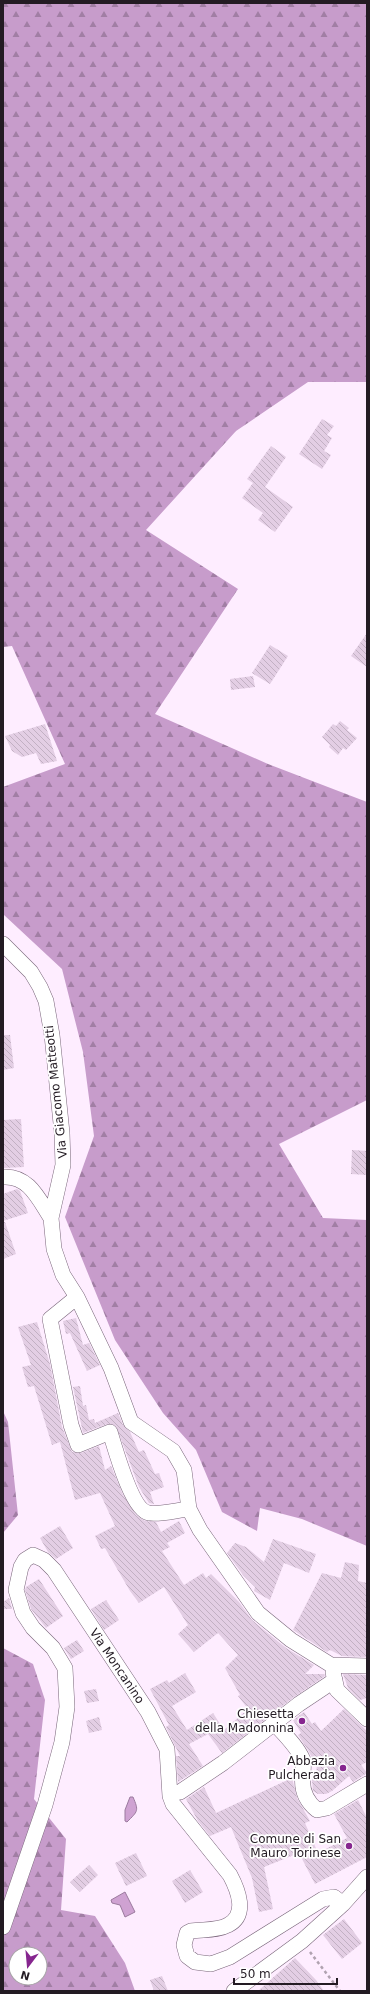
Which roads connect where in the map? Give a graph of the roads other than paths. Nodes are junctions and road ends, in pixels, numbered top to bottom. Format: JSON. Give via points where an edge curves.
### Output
{"nodes":[{"id":1,"x":3,"y":944,"type":"edge"},
{"id":2,"x":3,"y":1177,"type":"edge"},
{"id":3,"x":51,"y":1218,"type":"junction"},
{"id":4,"x":76,"y":1297,"type":"junction"},
{"id":5,"x":189,"y":1509,"type":"junction"},
{"id":6,"x":331,"y":1665,"type":"junction"},
{"id":7,"x":367,"y":1666,"type":"edge"},
{"id":8,"x":335,"y":1680,"type":"junction"},
{"id":9,"x":365,"y":1714,"type":"edge"},
{"id":10,"x":274,"y":1723,"type":"junction"},
{"id":11,"x":367,"y":1784,"type":"edge"},
{"id":12,"x":180,"y":1792,"type":"dead end"},
{"id":13,"x":367,"y":1877,"type":"edge"},
{"id":14,"x":342,"y":1904,"type":"junction"},
{"id":15,"x":3,"y":1927,"type":"edge"},
{"id":16,"x":234,"y":1991,"type":"edge"}],
"edges":[{"from":1,"to":3,"type":"street","name":"Via Giacomo Matteotti","via":[[31,972],[40,987],[52,1035],[64,1165]]},
{"from":2,"to":3,"type":"street","via":[[20,1179],[33,1190]]},
{"from":3,"to":4,"type":"street","name":"Via Giacomo Matteotti","via":[[54,1249],[63,1275]]},
{"from":4,"to":5,"type":"street","name":"Via Giacomo Matteotti","via":[[111,1368],[131,1422],[173,1451],[184,1470]]},
{"from":4,"to":5,"type":"street","via":[[50,1319],[71,1425],[78,1445],[110,1432],[124,1474],[140,1508],[148,1513]]},
{"from":5,"to":6,"type":"street","name":"Via Giacomo Matteotti","via":[[200,1530],[258,1613],[291,1640]]},
{"from":6,"to":7,"type":"street"},
{"from":6,"to":8,"type":"street"},
{"from":8,"to":9,"type":"street","via":[[337,1690]]},
{"from":8,"to":10,"type":"street"},
{"from":10,"to":11,"type":"street","via":[[290,1739],[303,1760],[302,1783],[309,1803],[317,1810],[327,1808]]},
{"from":10,"to":12,"type":"street","via":[[223,1763]]},
{"from":13,"to":14,"type":"street"},
{"from":14,"to":15,"type":"street","name":"Via Moncanino","via":[[334,1897],[322,1899],[230,1957],[211,1964],[195,1962],[187,1956],[184,1945],[187,1933],[219,1928],[229,1925],[234,1919],[240,1905],[236,1886],[173,1804],[170,1796],[167,1749],[148,1712],[54,1570],[44,1560],[33,1555],[24,1560],[20,1567],[16,1590],[32,1628],[52,1648],[65,1668],[67,1707],[62,1742],[45,1805]]},
{"from":14,"to":16,"type":"street","via":[[309,1940]]}]}
